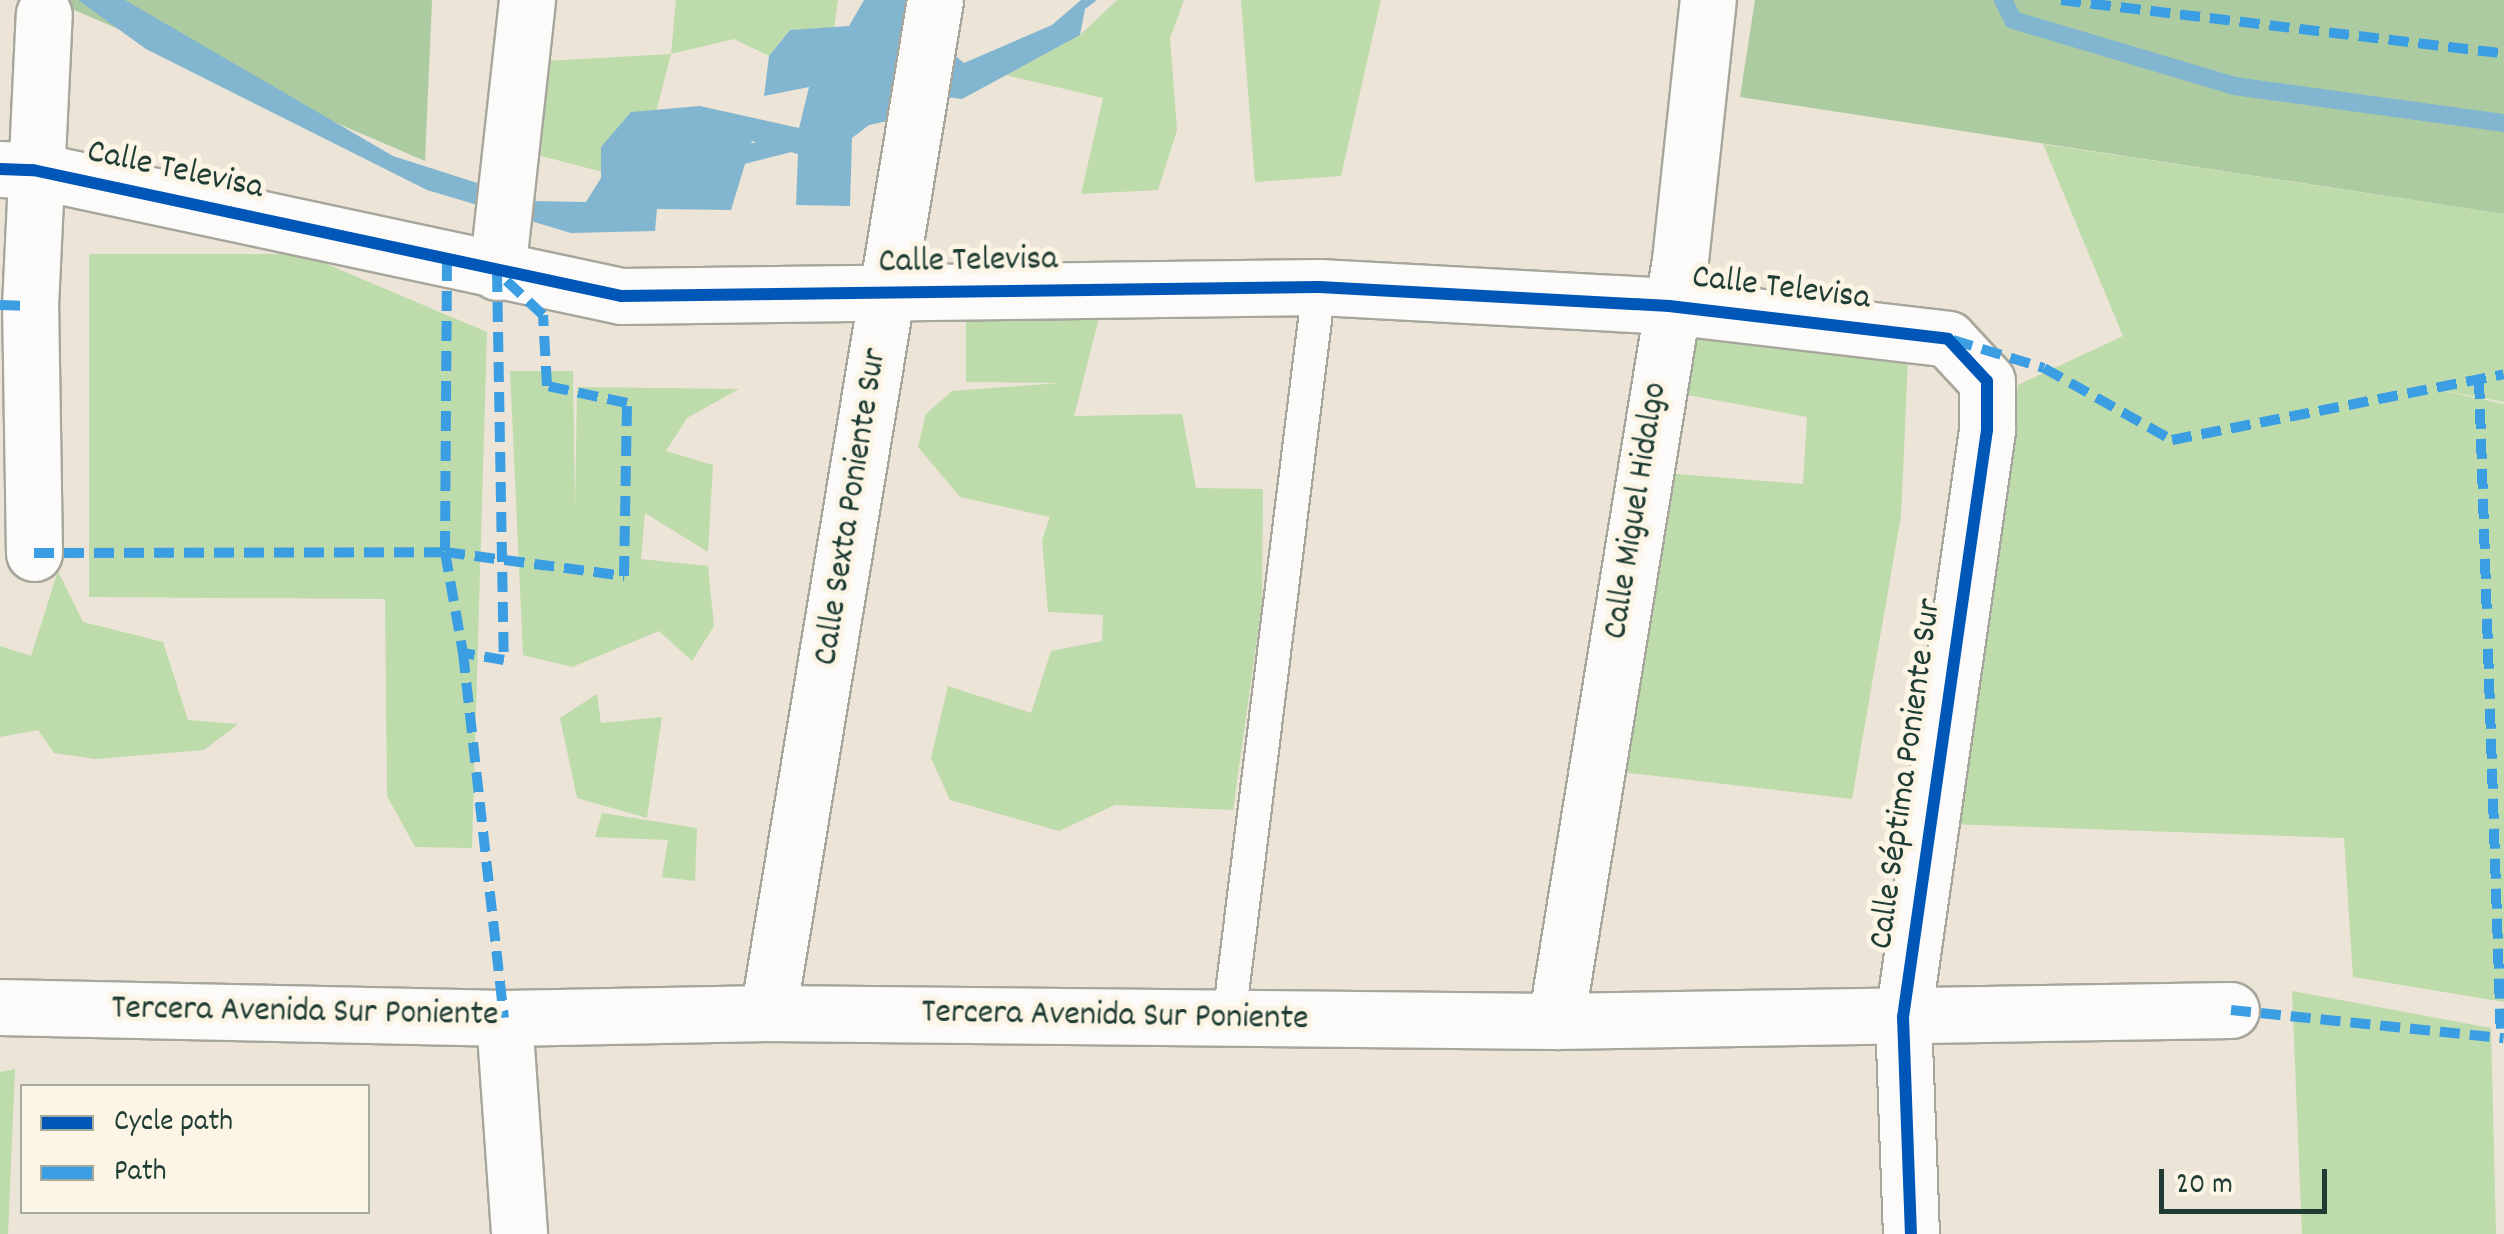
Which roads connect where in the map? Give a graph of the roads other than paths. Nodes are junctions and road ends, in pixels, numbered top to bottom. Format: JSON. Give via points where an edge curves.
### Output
{"nodes":[{"id":1,"x":526,"y":0,"type":"edge"},
{"id":2,"x":935,"y":0,"type":"edge"},
{"id":3,"x":1708,"y":0,"type":"edge"},
{"id":4,"x":44,"y":14,"type":"dead end"},
{"id":5,"x":17,"y":170,"type":"edge"},
{"id":6,"x":498,"y":258,"type":"junction"},
{"id":7,"x":1319,"y":287,"type":"junction"},
{"id":8,"x":887,"y":292,"type":"junction"},
{"id":9,"x":1669,"y":306,"type":"junction"},
{"id":10,"x":1948,"y":339,"type":"joint"},
{"id":11,"x":34,"y":553,"type":"dead end"},
{"id":12,"x":0,"y":1007,"type":"edge"},
{"id":13,"x":2230,"y":1010,"type":"dead end"},
{"id":14,"x":768,"y":1013,"type":"junction"},
{"id":15,"x":1903,"y":1017,"type":"junction"},
{"id":16,"x":504,"y":1018,"type":"junction"},
{"id":17,"x":1230,"y":1018,"type":"junction"},
{"id":18,"x":1556,"y":1021,"type":"junction"},
{"id":19,"x":519,"y":1234,"type":"edge"},
{"id":20,"x":1911,"y":1234,"type":"edge"}],
"edges":[{"from":1,"to":6,"type":"street"},
{"from":2,"to":8,"type":"street","name":"Calle Sexta Poniente Sur"},
{"from":3,"to":9,"type":"street","name":"Calle Miguel Hidalgo","via":[[1680,260]]},
{"from":4,"to":5,"type":"street"},
{"from":5,"to":6,"type":"street","name":"Calle Televisa"},
{"from":5,"to":11,"type":"street"},
{"from":6,"to":8,"type":"street","name":"Calle Televisa","via":[[621,296]]},
{"from":7,"to":8,"type":"street","name":"Calle Televisa"},
{"from":7,"to":9,"type":"street","name":"Calle Televisa"},
{"from":7,"to":17,"type":"lane"},
{"from":8,"to":14,"type":"street","name":"Calle Sexta Poniente Sur"},
{"from":9,"to":10,"type":"street","name":"Calle Televisa"},
{"from":9,"to":18,"type":"street","name":"Calle Miguel Hidalgo"},
{"from":10,"to":15,"type":"street","name":"Calle Séptima Poniente Sur","via":[[1987,380],[1987,430]]},
{"from":12,"to":16,"type":"street","name":"Tercera Avenida Sur Poniente"},
{"from":13,"to":15,"type":"street","name":"Tercera Avenida Sur Poniente"},
{"from":14,"to":16,"type":"street","name":"Tercera Avenida Sur Poniente"},
{"from":14,"to":17,"type":"street","name":"Tercera Avenida Sur Poniente"},
{"from":15,"to":18,"type":"street","name":"Tercera Avenida Sur Poniente"},
{"from":15,"to":20,"type":"street","name":"Calle Séptima Poniente Sur"},
{"from":16,"to":19,"type":"street"},
{"from":17,"to":18,"type":"street","name":"Tercera Avenida Sur Poniente"}]}
